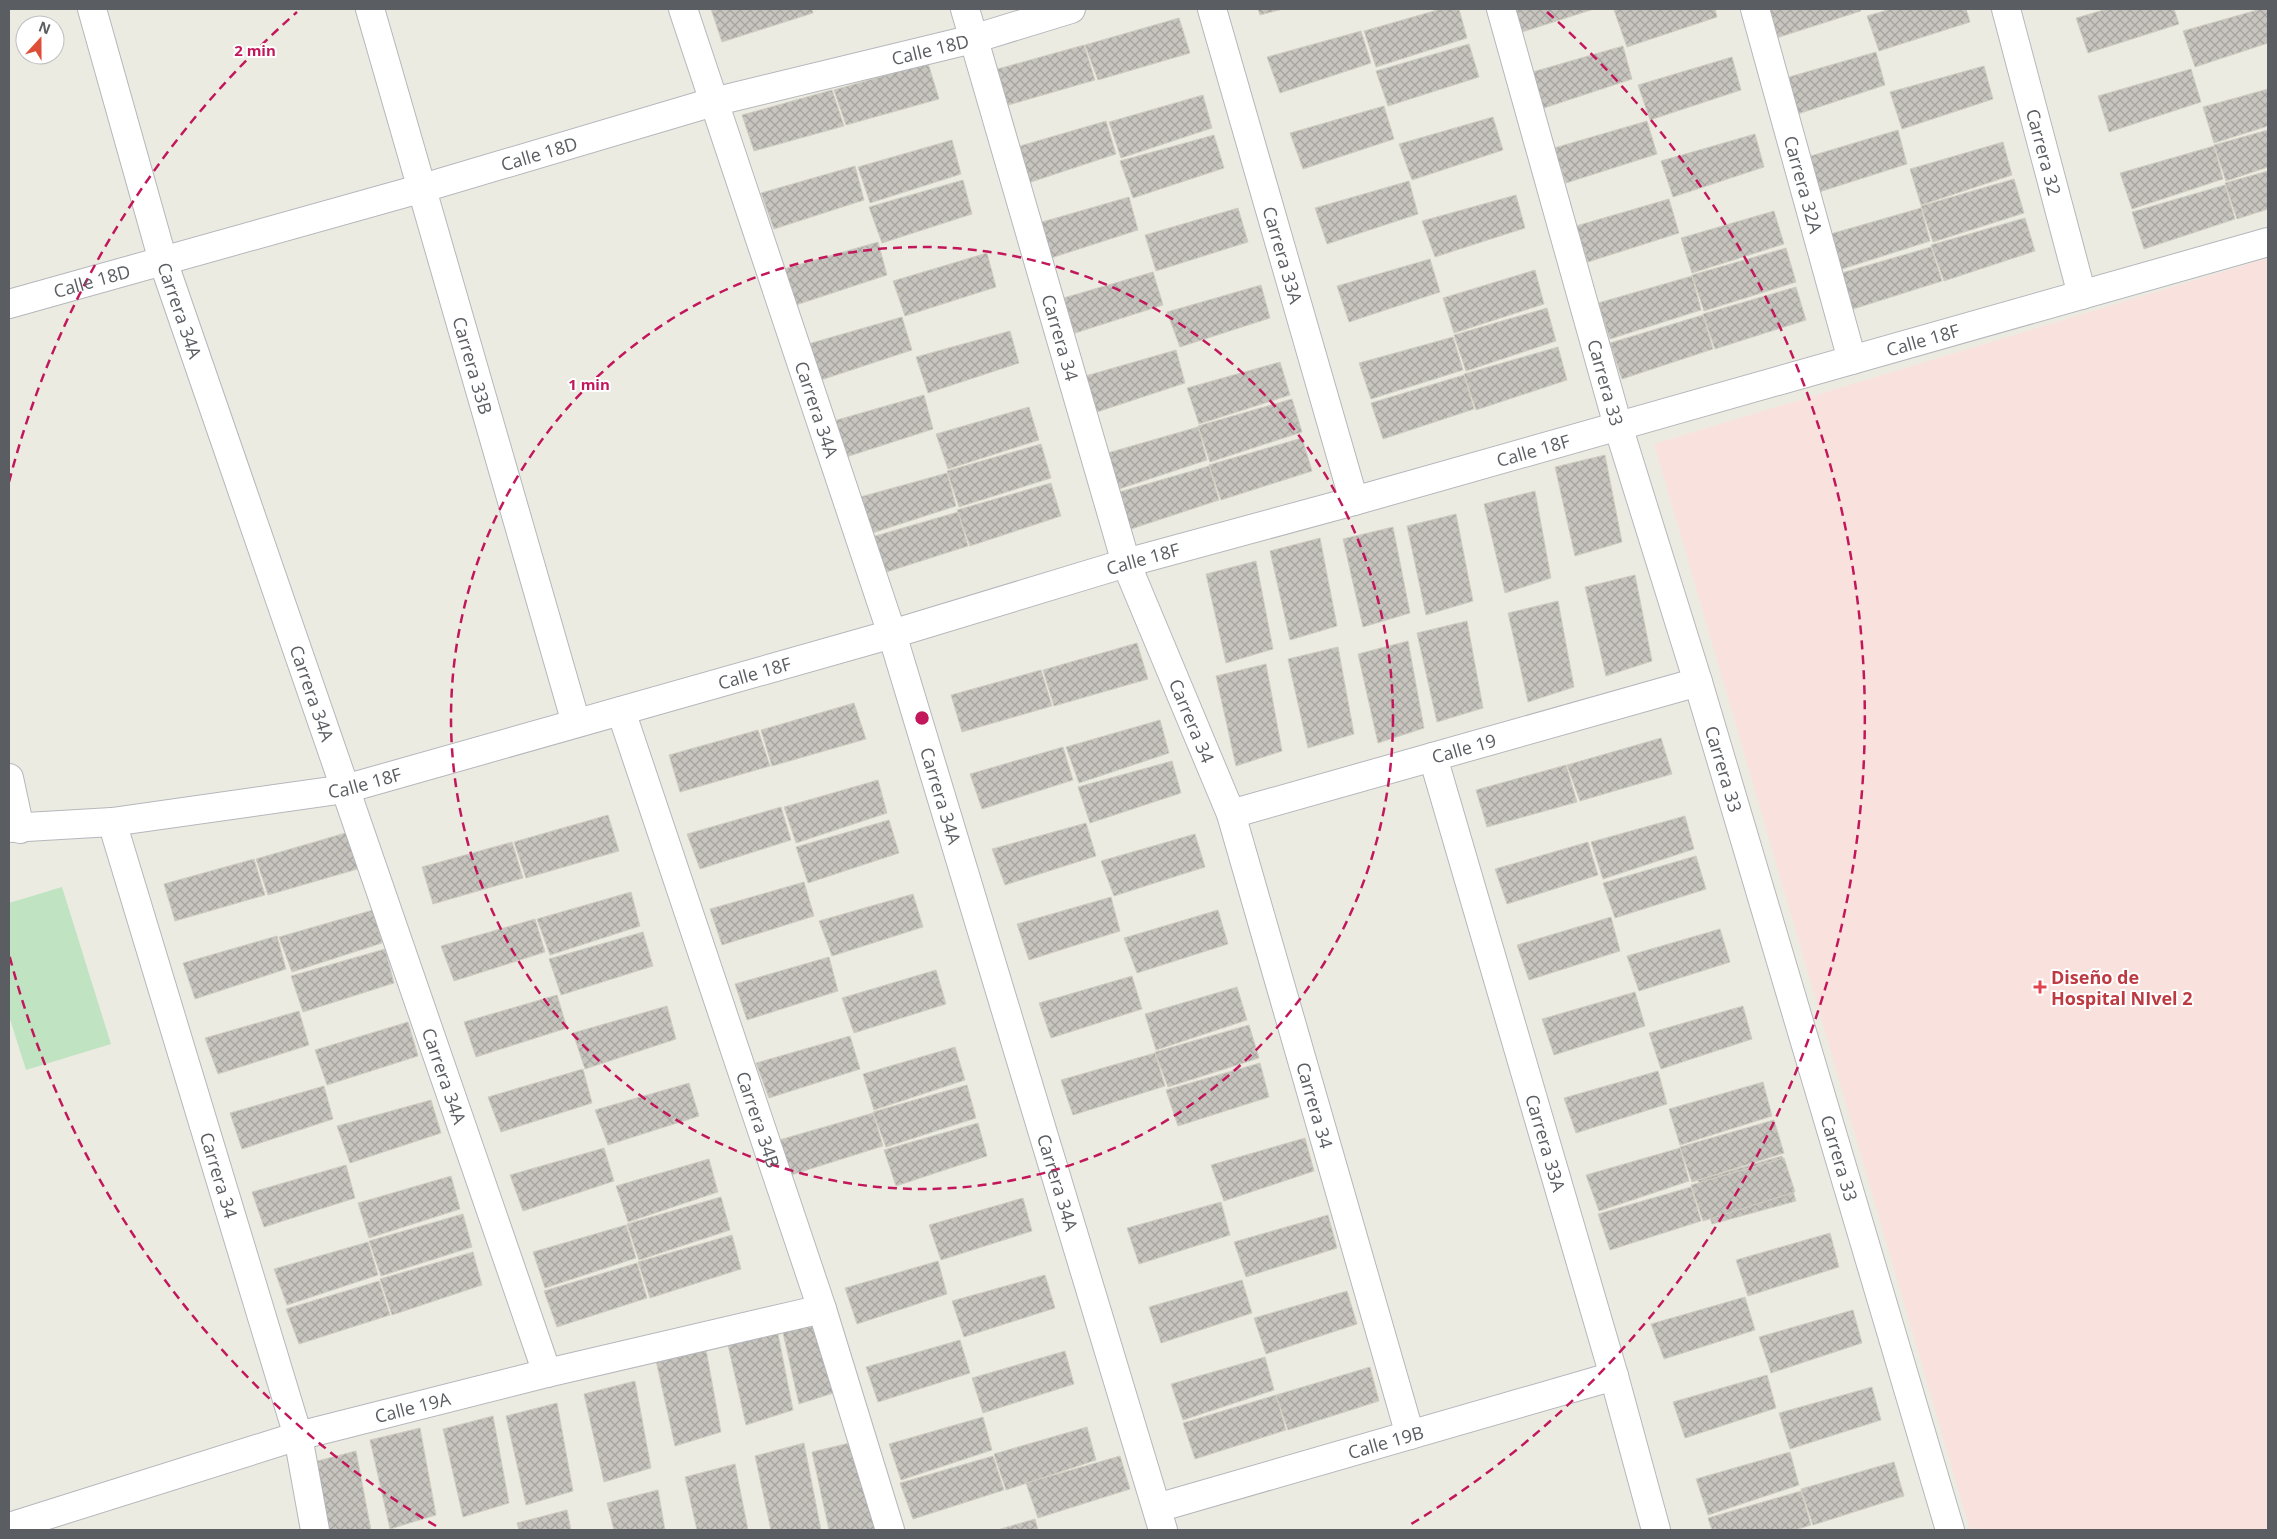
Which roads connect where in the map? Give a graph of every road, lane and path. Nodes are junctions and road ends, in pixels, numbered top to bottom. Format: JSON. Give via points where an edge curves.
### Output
{"nodes":[{"id":1,"x":92,"y":9,"type":"edge"},
{"id":2,"x":370,"y":9,"type":"edge"},
{"id":3,"x":683,"y":9,"type":"edge"},
{"id":4,"x":965,"y":9,"type":"edge"},
{"id":5,"x":1071,"y":9,"type":"edge"},
{"id":6,"x":1212,"y":9,"type":"edge"},
{"id":7,"x":1501,"y":9,"type":"edge"},
{"id":8,"x":1754,"y":9,"type":"edge"},
{"id":9,"x":2006,"y":9,"type":"edge"},
{"id":10,"x":973,"y":39,"type":"junction"},
{"id":11,"x":713,"y":102,"type":"junction"},
{"id":12,"x":423,"y":188,"type":"junction"},
{"id":13,"x":2268,"y":242,"type":"edge"},
{"id":14,"x":163,"y":261,"type":"junction"},
{"id":15,"x":2082,"y":295,"type":"junction"},
{"id":16,"x":9,"y":304,"type":"edge"},
{"id":17,"x":1852,"y":360,"type":"junction"},
{"id":18,"x":1618,"y":426,"type":"junction"},
{"id":19,"x":1354,"y":501,"type":"junction"},
{"id":20,"x":1126,"y":564,"type":"junction"},
{"id":21,"x":892,"y":634,"type":"junction"},
{"id":22,"x":1698,"y":682,"type":"junction"},
{"id":23,"x":621,"y":710,"type":"junction"},
{"id":24,"x":576,"y":723,"type":"junction"},
{"id":25,"x":1433,"y":757,"type":"junction"},
{"id":26,"x":9,"y":778,"type":"edge"},
{"id":27,"x":345,"y":790,"type":"junction"},
{"id":28,"x":1231,"y":814,"type":"junction"},
{"id":29,"x":112,"y":822,"type":"junction"},
{"id":30,"x":15,"y":829,"type":"edge"},
{"id":31,"x":822,"y":1309,"type":"junction"},
{"id":32,"x":547,"y":1373,"type":"junction"},
{"id":33,"x":1614,"y":1376,"type":"junction"},
{"id":34,"x":1410,"y":1435,"type":"junction"},
{"id":35,"x":298,"y":1436,"type":"junction"},
{"id":36,"x":1160,"y":1519,"type":"edge"},
{"id":37,"x":9,"y":1527,"type":"edge"},
{"id":38,"x":315,"y":1530,"type":"edge"},
{"id":39,"x":887,"y":1530,"type":"edge"},
{"id":40,"x":1656,"y":1530,"type":"edge"},
{"id":41,"x":1950,"y":1530,"type":"edge"}],
"edges":[{"from":1,"to":14,"type":"street","name":"Carrera 34A"},
{"from":2,"to":12,"type":"street","name":"Carrera 33B"},
{"from":3,"to":11,"type":"street","name":"Carrera 34A"},
{"from":4,"to":10,"type":"street","name":"Carrera 34"},
{"from":5,"to":10,"type":"street","name":"Calle 18D"},
{"from":6,"to":19,"type":"street","name":"Carrera 33A"},
{"from":7,"to":18,"type":"street","name":"Carrera 33"},
{"from":8,"to":17,"type":"street","name":"Carrera 32A"},
{"from":9,"to":15,"type":"street","name":"Carrera 32"},
{"from":10,"to":11,"type":"street","name":"Calle 18D"},
{"from":10,"to":20,"type":"street","name":"Carrera 34"},
{"from":11,"to":12,"type":"street","name":"Calle 18D"},
{"from":11,"to":21,"type":"street","name":"Carrera 34A"},
{"from":12,"to":14,"type":"street","name":"Calle 18D"},
{"from":12,"to":24,"type":"street","name":"Carrera 33B"},
{"from":13,"to":15,"type":"street","name":"Calle 18F"},
{"from":14,"to":16,"type":"street","name":"Calle 18D"},
{"from":14,"to":27,"type":"street","name":"Carrera 34A"},
{"from":15,"to":17,"type":"street","name":"Calle 18F"},
{"from":17,"to":18,"type":"street","name":"Calle 18F"},
{"from":18,"to":19,"type":"street","name":"Calle 18F"},
{"from":18,"to":22,"type":"street","name":"Carrera 33"},
{"from":19,"to":20,"type":"street","name":"Calle 18F"},
{"from":20,"to":21,"type":"street","name":"Calle 18F"},
{"from":20,"to":28,"type":"street","name":"Carrera 34"},
{"from":21,"to":23,"type":"street","name":"Calle 18F"},
{"from":21,"to":36,"type":"street","name":"Carrera 34A"},
{"from":22,"to":25,"type":"street","name":"Calle 19"},
{"from":22,"to":41,"type":"street","name":"Carrera 33"},
{"from":23,"to":24,"type":"street","name":"Calle 18F"},
{"from":23,"to":31,"type":"street","name":"Carrera 34B"},
{"from":24,"to":27,"type":"street","name":"Calle 18F"},
{"from":25,"to":28,"type":"street","name":"Calle 19"},
{"from":25,"to":33,"type":"street","name":"Carrera 33A"},
{"from":26,"to":30,"type":"street"},
{"from":27,"to":29,"type":"street","name":"Calle 18F"},
{"from":27,"to":32,"type":"street","name":"Carrera 34A"},
{"from":28,"to":34,"type":"street","name":"Carrera 34"},
{"from":29,"to":30,"type":"street","name":"Calle 18F"},
{"from":29,"to":35,"type":"street","name":"Carrera 34"},
{"from":31,"to":32,"type":"street","name":"Calle 19A"},
{"from":31,"to":39,"type":"street","name":"Carrera 34B"},
{"from":32,"to":35,"type":"street","name":"Calle 19A"},
{"from":33,"to":34,"type":"street","name":"Calle 19B"},
{"from":33,"to":40,"type":"street","name":"Carrera 33A"},
{"from":34,"to":36,"type":"street","name":"Calle 19B"},
{"from":35,"to":37,"type":"street","name":"Calle 19A"},
{"from":35,"to":38,"type":"street","name":"Carrera 34"}]}
